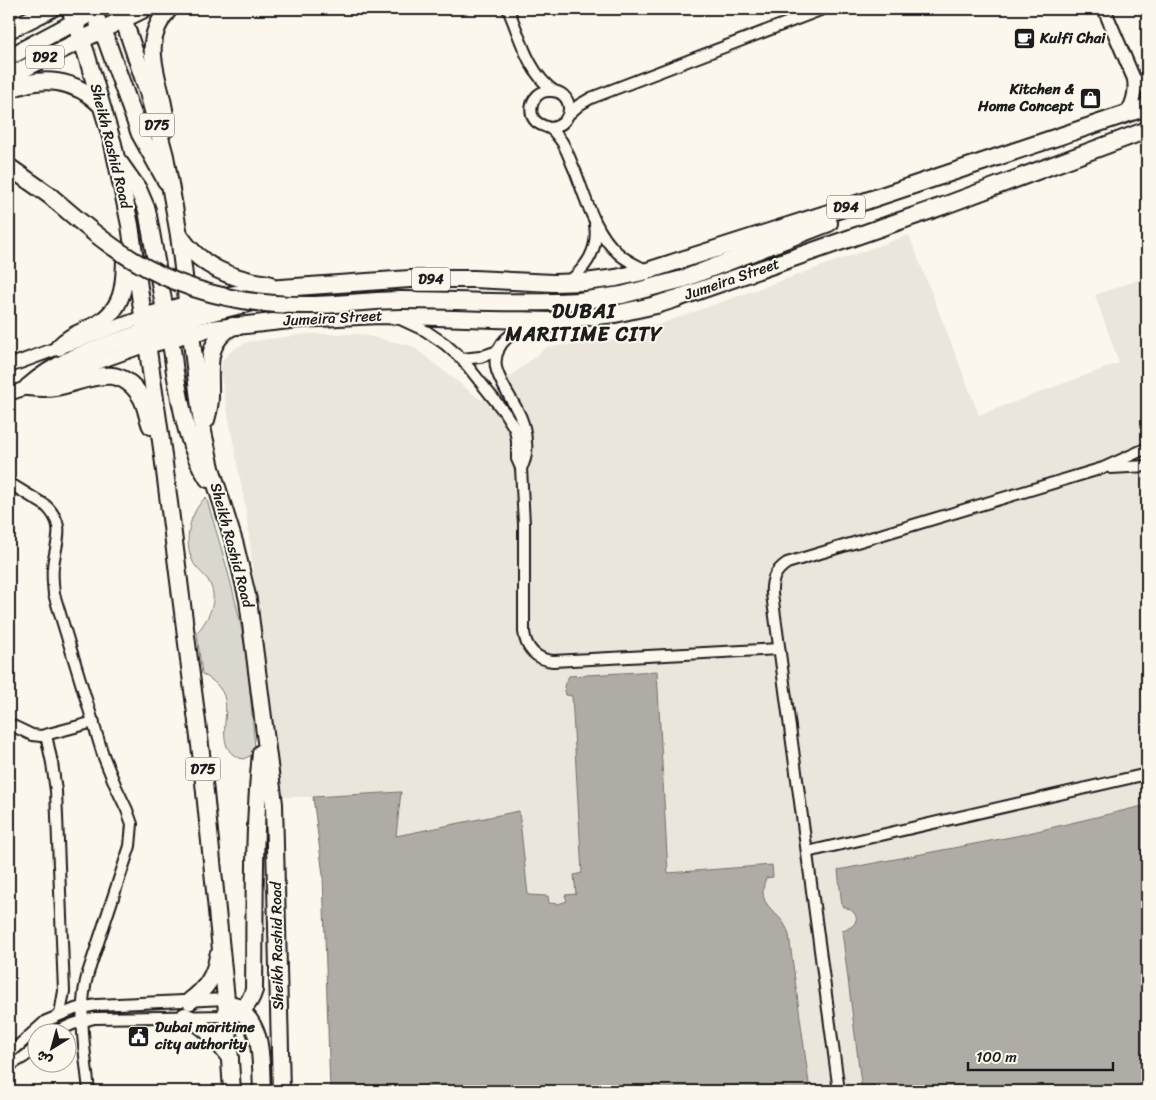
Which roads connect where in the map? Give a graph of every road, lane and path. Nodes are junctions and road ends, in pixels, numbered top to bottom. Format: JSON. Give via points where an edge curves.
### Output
{"nodes":[{"id":1,"x":51,"y":9,"type":"edge"},
{"id":2,"x":94,"y":9,"type":"edge"},
{"id":3,"x":144,"y":9,"type":"edge"},
{"id":4,"x":170,"y":9,"type":"edge"},
{"id":5,"x":508,"y":9,"type":"edge"},
{"id":6,"x":823,"y":9,"type":"edge"},
{"id":7,"x":1104,"y":9,"type":"edge"},
{"id":8,"x":72,"y":12,"type":"edge"},
{"id":9,"x":118,"y":12,"type":"edge"},
{"id":10,"x":102,"y":29,"type":"junction"},
{"id":11,"x":9,"y":30,"type":"edge"},
{"id":12,"x":81,"y":39,"type":"junction"},
{"id":13,"x":9,"y":57,"type":"edge"},
{"id":14,"x":534,"y":71,"type":"junction"},
{"id":15,"x":9,"y":76,"type":"edge"},
{"id":16,"x":1134,"y":79,"type":"junction"},
{"id":17,"x":9,"y":90,"type":"edge"},
{"id":18,"x":1147,"y":90,"type":"edge"},
{"id":19,"x":554,"y":91,"type":"junction"},
{"id":20,"x":535,"y":98,"type":"junction"},
{"id":21,"x":591,"y":98,"type":"junction"},
{"id":22,"x":566,"y":99,"type":"junction"},
{"id":23,"x":101,"y":105,"type":"junction"},
{"id":24,"x":1147,"y":107,"type":"edge"},
{"id":25,"x":1123,"y":117,"type":"junction"},
{"id":26,"x":567,"y":118,"type":"junction"},
{"id":27,"x":550,"y":128,"type":"junction"},
{"id":28,"x":1147,"y":130,"type":"edge"},
{"id":29,"x":567,"y":153,"type":"junction"},
{"id":30,"x":165,"y":156,"type":"junction"},
{"id":31,"x":117,"y":161,"type":"junction"},
{"id":32,"x":9,"y":167,"type":"edge"},
{"id":33,"x":913,"y":185,"type":"junction"},
{"id":34,"x":171,"y":189,"type":"junction"},
{"id":35,"x":593,"y":217,"type":"junction"},
{"id":36,"x":130,"y":225,"type":"junction"},
{"id":37,"x":179,"y":235,"type":"junction"},
{"id":38,"x":647,"y":271,"type":"junction"},
{"id":39,"x":566,"y":283,"type":"junction"},
{"id":40,"x":295,"y":287,"type":"junction"},
{"id":41,"x":380,"y":315,"type":"junction"},
{"id":42,"x":573,"y":318,"type":"junction"},
{"id":43,"x":167,"y":324,"type":"junction"},
{"id":44,"x":233,"y":326,"type":"junction"},
{"id":45,"x":59,"y":347,"type":"junction"},
{"id":46,"x":498,"y":351,"type":"junction"},
{"id":47,"x":462,"y":359,"type":"junction"},
{"id":48,"x":9,"y":366,"type":"edge"},
{"id":49,"x":28,"y":387,"type":"junction"},
{"id":50,"x":9,"y":394,"type":"edge"},
{"id":51,"x":203,"y":432,"type":"junction"},
{"id":52,"x":162,"y":448,"type":"junction"},
{"id":53,"x":1147,"y":449,"type":"edge"},
{"id":54,"x":1147,"y":457,"type":"edge"},
{"id":55,"x":1147,"y":466,"type":"edge"},
{"id":56,"x":521,"y":468,"type":"junction"},
{"id":57,"x":1103,"y":468,"type":"junction"},
{"id":58,"x":9,"y":483,"type":"edge"},
{"id":59,"x":218,"y":490,"type":"junction"},
{"id":60,"x":779,"y":649,"type":"junction"},
{"id":61,"x":94,"y":722,"type":"junction"},
{"id":62,"x":264,"y":722,"type":"junction"},
{"id":63,"x":9,"y":724,"type":"edge"},
{"id":64,"x":46,"y":735,"type":"junction"},
{"id":65,"x":1147,"y":774,"type":"edge"},
{"id":66,"x":807,"y":852,"type":"junction"},
{"id":67,"x":220,"y":941,"type":"junction"},
{"id":68,"x":226,"y":999,"type":"junction"},
{"id":69,"x":82,"y":1007,"type":"junction"},
{"id":70,"x":188,"y":1009,"type":"junction"},
{"id":71,"x":234,"y":1013,"type":"junction"},
{"id":72,"x":60,"y":1014,"type":"junction"},
{"id":73,"x":82,"y":1020,"type":"junction"},
{"id":74,"x":77,"y":1022,"type":"edge"},
{"id":75,"x":9,"y":1054,"type":"edge"},
{"id":76,"x":28,"y":1054,"type":"edge"},
{"id":77,"x":230,"y":1058,"type":"junction"},
{"id":78,"x":9,"y":1066,"type":"edge"},
{"id":79,"x":89,"y":1091,"type":"edge"},
{"id":80,"x":232,"y":1091,"type":"edge"},
{"id":81,"x":262,"y":1091,"type":"edge"},
{"id":82,"x":281,"y":1091,"type":"edge"},
{"id":83,"x":839,"y":1091,"type":"edge"}],
"edges":[{"from":1,"to":11,"type":"main road"},
{"from":2,"to":8,"type":"main road"},
{"from":2,"to":10,"type":"main road"},
{"from":3,"to":9,"type":"main road","number":"D92"},
{"from":4,"to":30,"type":"main road","via":[[157,28],[152,50],[165,114]]},
{"from":5,"to":14,"type":"street"},
{"from":6,"to":21,"type":"street"},
{"from":7,"to":16,"type":"street"},
{"from":8,"to":12,"type":"main road","name":"Sheikh Rashid Road","number":"D75"},
{"from":8,"to":13,"type":"main road"},
{"from":9,"to":10,"type":"main road","number":"D92"},
{"from":9,"to":30,"type":"main road","name":"Sheikh Rashid Road","number":"D75","via":[[148,92]]},
{"from":10,"to":12,"type":"main road","number":"D92"},
{"from":10,"to":34,"type":"main road","via":[[140,134]]},
{"from":12,"to":15,"type":"main road","number":"D92"},
{"from":12,"to":23,"type":"main road","name":"Sheikh Rashid Road","number":"D75"},
{"from":14,"to":19,"type":"street"},
{"from":14,"to":20,"type":"street"},
{"from":16,"to":18,"type":"street"},
{"from":16,"to":25,"type":"street","via":[[1133,101]]},
{"from":17,"to":23,"type":"main road","via":[[37,81],[61,82],[83,90]]},
{"from":19,"to":20,"type":"street","via":[[544,92]]},
{"from":19,"to":22,"type":"street"},
{"from":20,"to":27,"type":"street","via":[[531,109],[534,119],[541,126]]},
{"from":21,"to":22,"type":"street"},
{"from":21,"to":26,"type":"street"},
{"from":22,"to":26,"type":"street","via":[[569,108]]},
{"from":23,"to":31,"type":"main road","name":"Sheikh Rashid Road","number":"D75"},
{"from":24,"to":25,"type":"main road","number":"D94"},
{"from":25,"to":33,"type":"main road","number":"D94"},
{"from":26,"to":27,"type":"street","via":[[560,126]]},
{"from":26,"to":29,"type":"street","via":[[564,140]]},
{"from":27,"to":29,"type":"street"},
{"from":28,"to":42,"type":"main road","name":"Jumeira Street","number":"D94","via":[[943,206],[675,299],[635,310]]},
{"from":29,"to":35,"type":"street"},
{"from":30,"to":34,"type":"main road","name":"Sheikh Rashid Road","number":"D75"},
{"from":31,"to":36,"type":"main road","name":"Sheikh Rashid Road","number":"D75"},
{"from":31,"to":43,"type":"main road","via":[[138,188],[147,210]]},
{"from":32,"to":33,"type":"main road","bridge":true,"via":[[132,260],[183,285],[234,300],[303,305],[386,300],[536,303],[622,295],[683,279],[878,206]]},
{"from":33,"to":38,"type":"main road","number":"D94"},
{"from":34,"to":37,"type":"main road","name":"Sheikh Rashid Road","number":"D75"},
{"from":35,"to":38,"type":"street","via":[[606,241],[617,252]]},
{"from":35,"to":39,"type":"street","via":[[596,240],[593,252]]},
{"from":36,"to":43,"type":"main road","name":"Sheikh Rashid Road","number":"D75"},
{"from":36,"to":45,"type":"main road","via":[[125,284],[117,304],[101,322],[71,336]]},
{"from":37,"to":40,"type":"main road","via":[[195,255],[224,273]]},
{"from":37,"to":43,"type":"main road","name":"Sheikh Rashid Road","number":"D75"},
{"from":38,"to":39,"type":"main road","number":"D94","via":[[601,281]]},
{"from":39,"to":40,"type":"main road","number":"D94","via":[[442,279]]},
{"from":40,"to":43,"type":"main road","via":[[268,298]]},
{"from":41,"to":42,"type":"main road","name":"Jumeira Street","number":"D94","via":[[530,321]]},
{"from":41,"to":44,"type":"main road","name":"Jumeira Street","number":"D94"},
{"from":41,"to":47,"type":"street","via":[[402,320],[426,332]]},
{"from":42,"to":46,"type":"street","via":[[557,325],[515,333],[503,342]]},
{"from":43,"to":44,"type":"main road","name":"Jumeira Street","number":"D94"},
{"from":43,"to":45,"type":"street","name":"Jumeira Street","number":"D94"},
{"from":43,"to":49,"type":"main road","via":[[70,359]]},
{"from":43,"to":51,"type":"main road","name":"Sheikh Rashid Road","number":"D75"},
{"from":43,"to":52,"type":"main road","name":"Sheikh Rashid Road","number":"D75"},
{"from":43,"to":59,"type":"main road","via":[[191,446],[202,469]]},
{"from":44,"to":51,"type":"main road","via":[[217,341],[210,356],[209,408]]},
{"from":45,"to":48,"type":"street","name":"Jumeira Street","number":"D94"},
{"from":46,"to":47,"type":"street"},
{"from":46,"to":56,"type":"street","via":[[498,372],[525,429],[526,452]]},
{"from":47,"to":56,"type":"street","via":[[512,424]]},
{"from":49,"to":50,"type":"street"},
{"from":49,"to":52,"type":"main road","via":[[56,387],[101,375],[115,376],[140,395]]},
{"from":51,"to":59,"type":"main road","name":"Sheikh Rashid Road","number":"D75"},
{"from":52,"to":67,"type":"main road","name":"Sheikh Rashid Road","number":"D75","via":[[201,753]]},
{"from":53,"to":54,"type":"street"},
{"from":53,"to":57,"type":"street"},
{"from":55,"to":57,"type":"street"},
{"from":56,"to":60,"type":"street","via":[[524,632],[528,646],[538,657],[553,661]]},
{"from":57,"to":60,"type":"street","via":[[787,563],[776,573],[771,587]]},
{"from":58,"to":61,"type":"street","via":[[45,505],[57,522],[59,535],[52,576],[54,594]]},
{"from":59,"to":62,"type":"main road","name":"Sheikh Rashid Road","number":"D75","via":[[248,600]]},
{"from":60,"to":66,"type":"street"},
{"from":61,"to":64,"type":"street"},
{"from":61,"to":69,"type":"street","via":[[109,772],[130,817],[132,832],[86,979]]},
{"from":62,"to":71,"type":"main road","via":[[257,794],[254,990],[250,1002]]},
{"from":62,"to":82,"type":"main road","name":"Sheikh Rashid Road","number":"D75","via":[[275,813]]},
{"from":63,"to":64,"type":"street","via":[[32,735]]},
{"from":64,"to":72,"type":"street","via":[[57,805],[64,991]]},
{"from":65,"to":66,"type":"street"},
{"from":66,"to":83,"type":"street"},
{"from":67,"to":68,"type":"main road","name":"Sheikh Rashid Road","number":"D75"},
{"from":67,"to":70,"type":"main road","via":[[208,984]]},
{"from":68,"to":70,"type":"street"},
{"from":68,"to":71,"type":"main road","name":"Sheikh Rashid Road","number":"D75"},
{"from":69,"to":70,"type":"street"},
{"from":69,"to":72,"type":"street"},
{"from":69,"to":73,"type":"street"},
{"from":70,"to":71,"type":"street"},
{"from":70,"to":73,"type":"street"},
{"from":70,"to":77,"type":"main road"},
{"from":71,"to":77,"type":"main road","name":"Sheikh Rashid Road","number":"D75"},
{"from":71,"to":81,"type":"main road","via":[[249,1018],[255,1028]]},
{"from":72,"to":75,"type":"street","via":[[40,1026]]},
{"from":73,"to":74,"type":"street"},
{"from":73,"to":79,"type":"street"},
{"from":76,"to":78,"type":"street"},
{"from":77,"to":80,"type":"main road","name":"Sheikh Rashid Road","number":"D75"}]}
